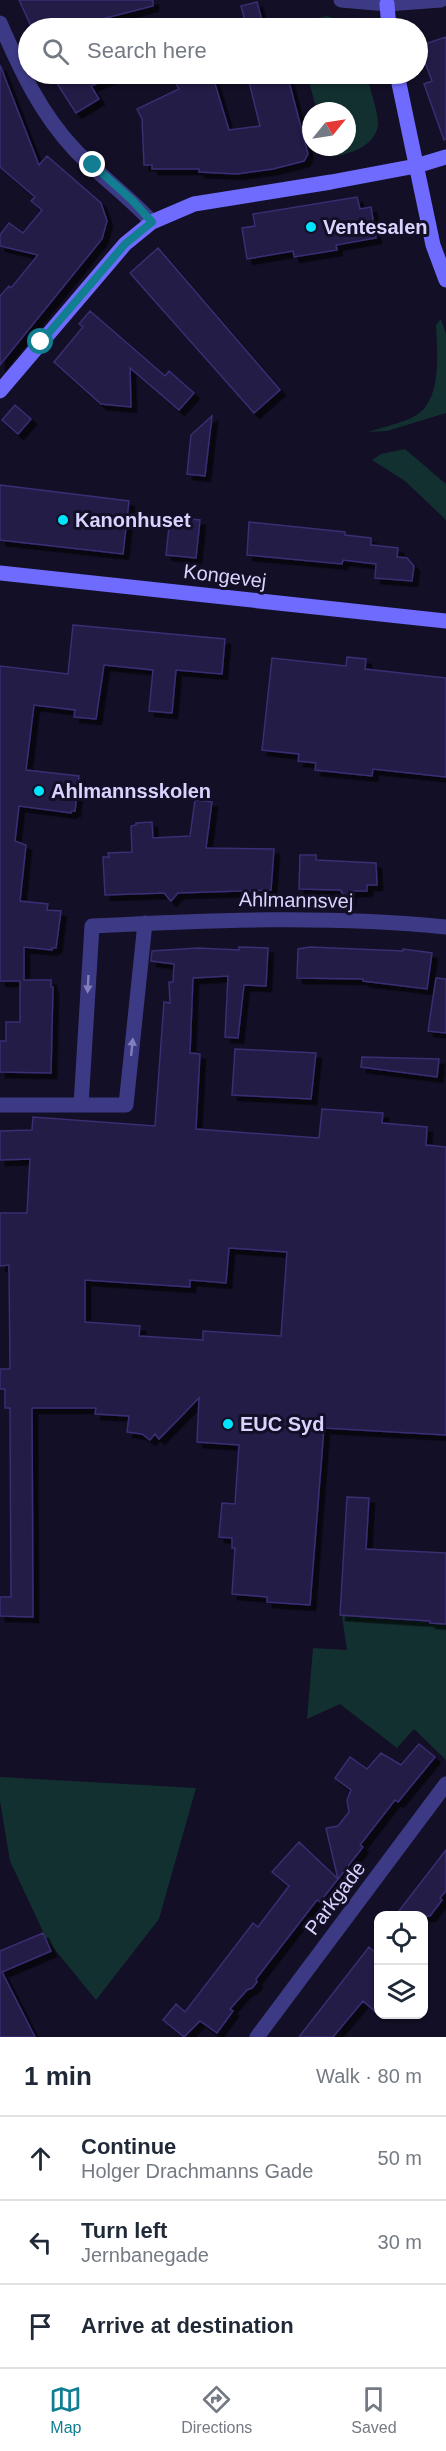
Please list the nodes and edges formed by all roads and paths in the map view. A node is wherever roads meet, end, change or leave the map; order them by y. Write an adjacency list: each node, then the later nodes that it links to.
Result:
1 (341, 0): 3 (street)
2 (441, 0): 3 (street)
3 (387, 4): 4 (street)
4 (388, 18)
5 (0, 23): 6 (street)
6 (18, 64)
7 (28, 84): 11 (street)
8 (399, 84): 10 (street)
9 (446, 157): 10 (street)
10 (416, 165): 11 (street); 12 (street)
11 (152, 222): 13 (street)
12 (446, 280)
13 (0, 391)
14 (0, 573): 15 (street, Kongevej)
15 (446, 621)
16 (145, 923): 17 (street, Ahlmannsvej); 19 (street, one-way to 16); 19 (street, Ahlmannsvej, one-way to 19)
17 (446, 927)
18 (0, 1105): 19 (street)
19 (81, 1105)
20 (446, 1784): 21 (street, Parkgade)
21 (257, 2037)

